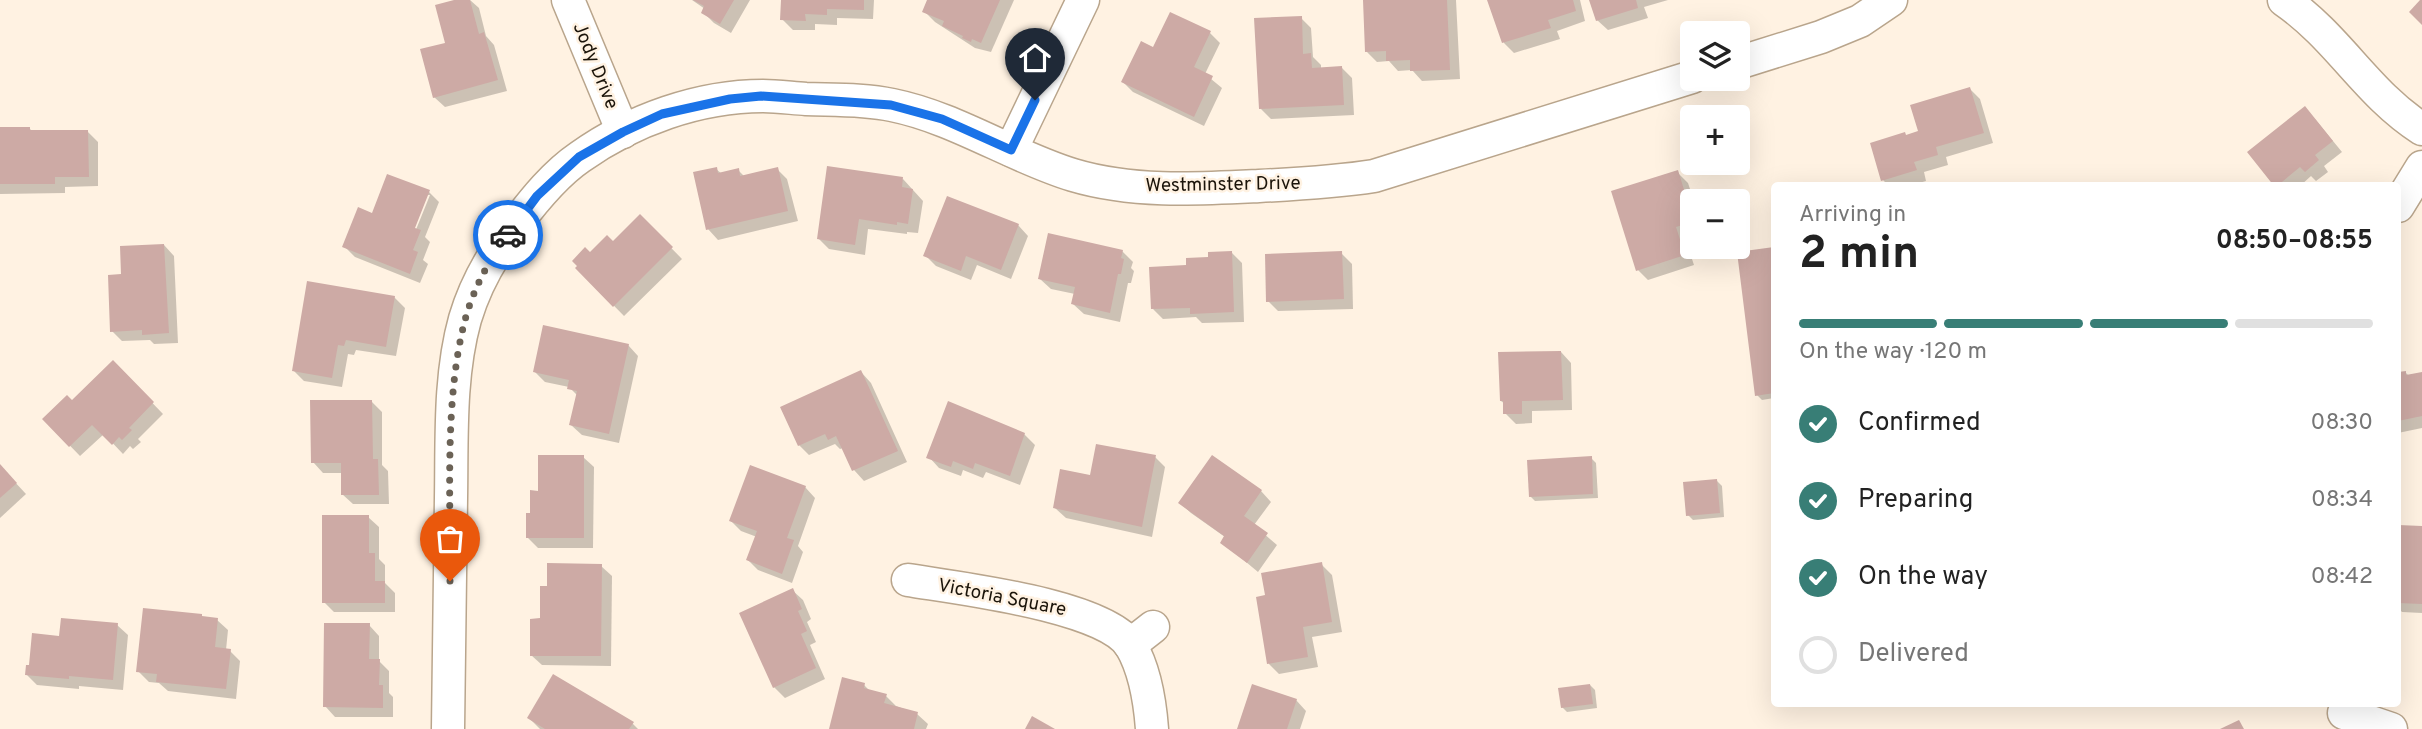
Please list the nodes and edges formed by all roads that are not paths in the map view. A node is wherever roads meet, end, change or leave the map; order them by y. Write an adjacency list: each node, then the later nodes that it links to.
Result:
1 (568, 0): 8 (street, Jody Drive)
2 (1083, 0): 9 (street)
3 (1891, 0): 5 (street)
4 (2284, 0): 7 (street)
5 (1750, 59)
6 (1680, 80): 9 (street, Westminster Drive)
7 (2422, 129)
8 (623, 132): 9 (street, Westminster Drive); 14 (street, Westminster Drive)
9 (1011, 150)
10 (2422, 167): 11 (street)
11 (2401, 201)
12 (908, 580): 15 (street, Victoria Square)
13 (2344, 713): 16 (street)
14 (448, 729)
15 (1152, 729)
16 (2392, 729)

